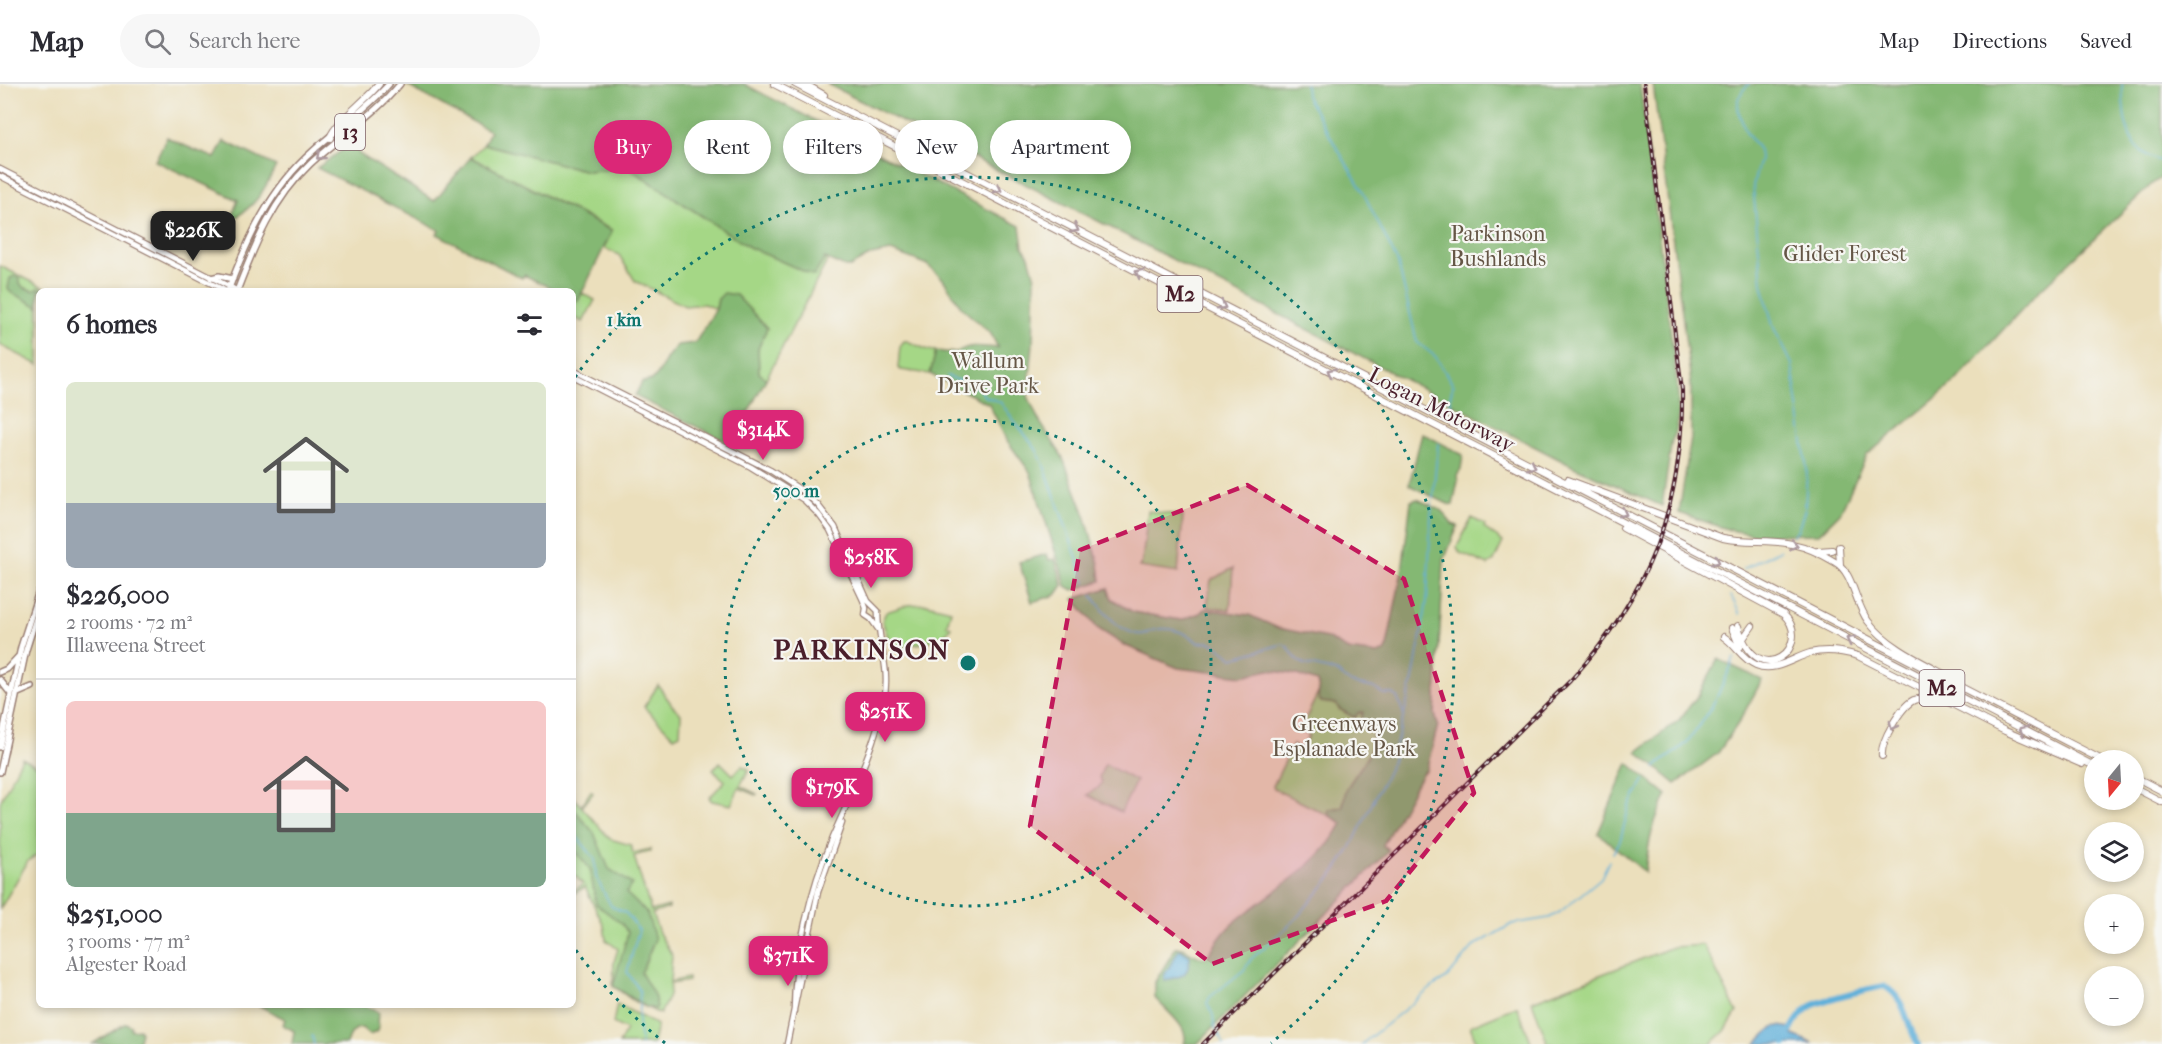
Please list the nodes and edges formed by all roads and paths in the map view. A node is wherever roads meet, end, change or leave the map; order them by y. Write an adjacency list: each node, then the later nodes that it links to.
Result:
1 (379, 84): 8 (highway)
2 (389, 84): 8 (highway, 13)
3 (400, 84): 17 (highway, 13, one-way to 17)
4 (774, 84): 21 (highway, Logan Motorway / M2, one-way to 4)
5 (795, 84): 7 (highway, Logan Motorway / M2)
6 (805, 84): 7 (highway)
7 (846, 111): 20 (highway, Logan Motorway / M2, one-way to 20)
8 (330, 138): 13 (highway, 13)
9 (0, 170): 11 (main road)
10 (0, 176): 11 (main road)
11 (134, 241): 12 (main road); 14 (main road)
12 (212, 278): 13 (highway); 15 (main road)
13 (233, 279): 16 (highway, 13)
14 (224, 288)
15 (225, 288)
16 (229, 288)
17 (238, 288)
18 (576, 372): 25 (main road)
19 (576, 378): 25 (main road)
20 (1552, 476): 22 (highway, one-way to 22); 38 (highway, Logan Motorway / M2, one-way to 38)
21 (1558, 489): 30 (highway); 42 (highway, Logan Motorway / M2, one-way to 21)
22 (1814, 551): 23 (highway); 23 (highway)
23 (1840, 565): 38 (highway)
24 (36, 599): 32 (highway)
25 (869, 607): 27 (main road); 27 (main road)
26 (36, 618): 36 (highway)
27 (874, 618): 49 (main road)
28 (1752, 626): 30 (highway)
29 (1724, 637): 31 (highway)
30 (1742, 640): 31 (highway)
31 (1739, 650): 37 (highway)
32 (19, 656): 33 (highway); 36 (highway)
33 (0, 672)
34 (0, 680): 36 (highway)
35 (32, 687): 36 (highway)
36 (14, 694): 39 (highway); 44 (highway)
37 (1944, 701): 41 (highway, one-way to 41); 43 (highway)
38 (2002, 709): 40 (highway, Logan Motorway / M2)
39 (0, 747)
40 (2084, 751)
41 (1882, 756)
42 (2084, 762)
43 (2084, 763)
44 (0, 772)
45 (2144, 782): 46 (highway)
46 (2162, 791)
47 (2144, 793): 48 (highway)
48 (2162, 802)
49 (788, 1044)

